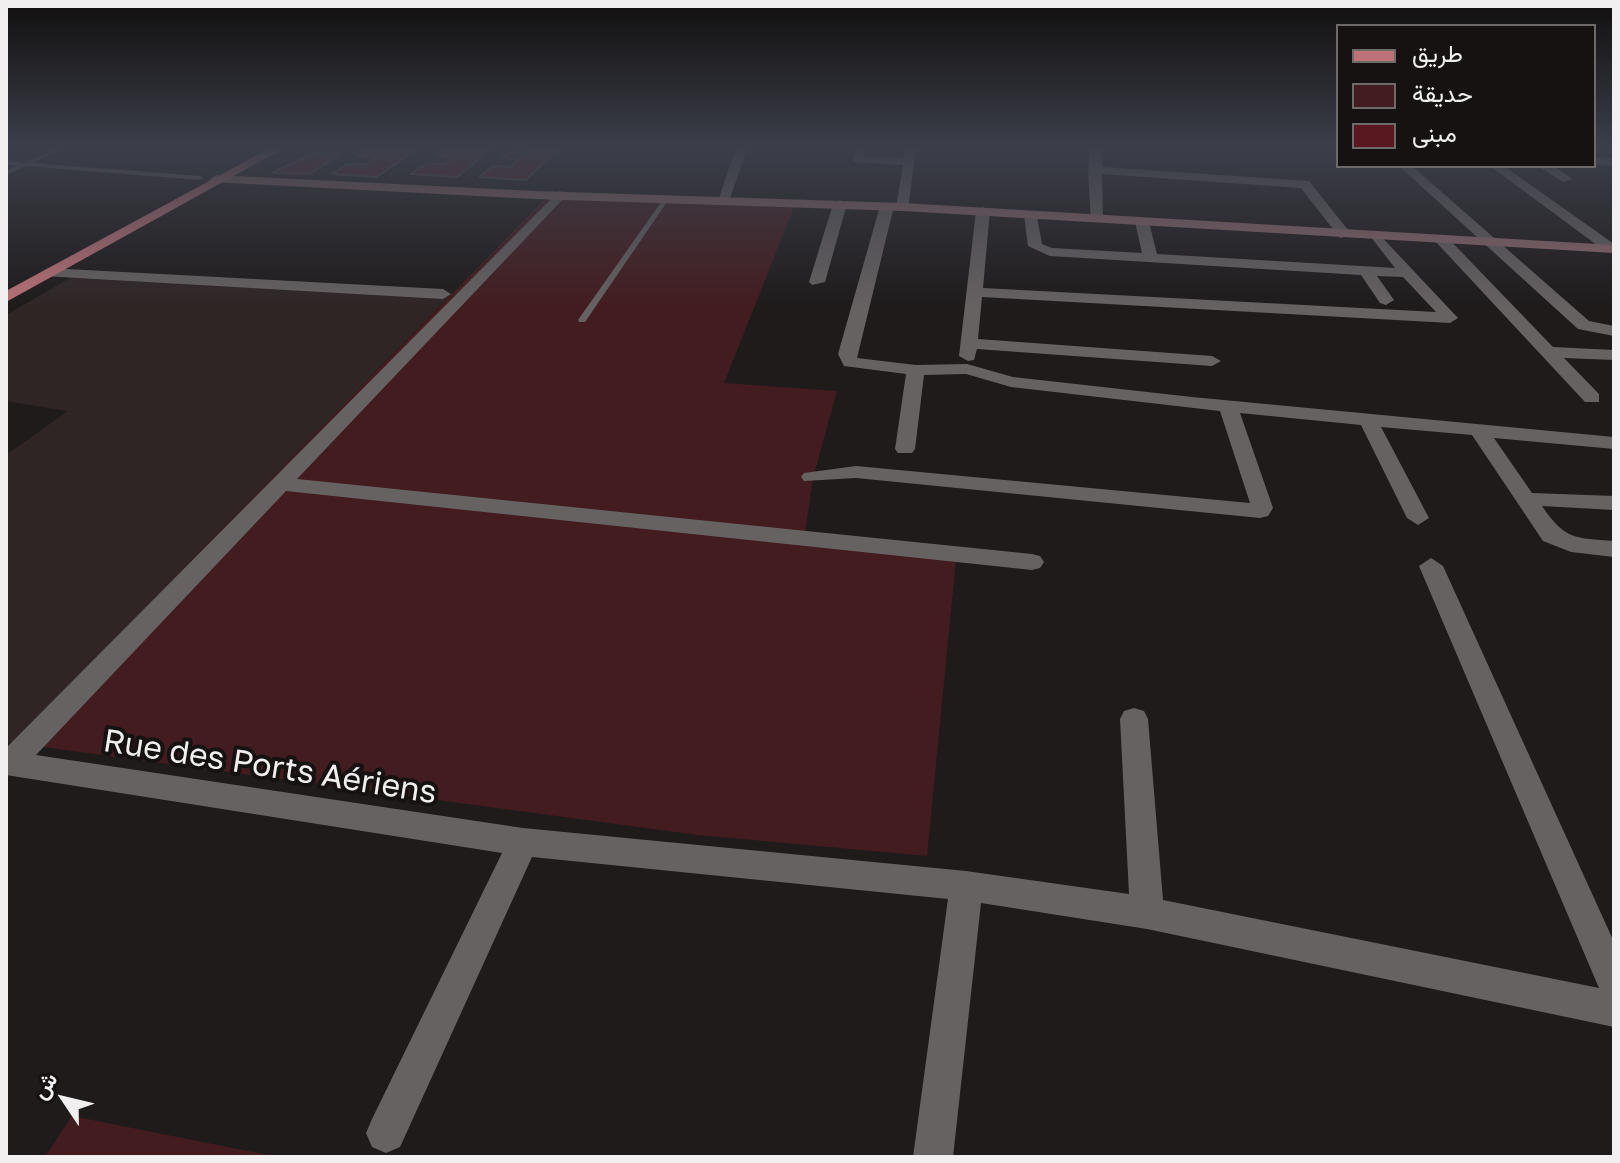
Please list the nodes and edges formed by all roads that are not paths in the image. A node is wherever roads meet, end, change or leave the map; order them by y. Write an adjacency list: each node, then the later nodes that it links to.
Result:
1 (158, 201): 27 (main road)
2 (176, 201): 24 (main road)
3 (553, 201): 47 (street)
4 (664, 201): 32 (lane)
5 (733, 201): 11 (street)
6 (897, 201): 12 (street)
7 (1095, 201): 15 (street)
8 (1319, 201): 17 (street)
9 (1446, 201): 20 (street)
10 (1546, 201): 21 (street)
11 (840, 204): 12 (street); 26 (street)
12 (895, 207): 13 (street); 39 (street)
13 (983, 211): 14 (street); 28 (street)
14 (1031, 215): 15 (street); 22 (street)
15 (1096, 219): 16 (street)
16 (1142, 222): 17 (street); 22 (street)
17 (1345, 235): 18 (street)
18 (1377, 236): 19 (street); 25 (street)
19 (1441, 239): 20 (street); 35 (street)
20 (1493, 242): 21 (street); 33 (street)
21 (1612, 248)
22 (1150, 257): 23 (street)
23 (1366, 271): 25 (street); 31 (street)
24 (48, 273): 29 (street); 30 (main road)
25 (1407, 273): 28 (street)
26 (817, 282)
27 (6, 285)
28 (972, 292): 34 (street)
29 (443, 294)
30 (6, 297)
31 (1386, 300)
32 (582, 320)
33 (1614, 331)
34 (969, 343): 37 (street); 38 (street)
35 (1548, 352): 36 (street); 40 (street)
36 (1614, 355)
37 (1212, 361)
38 (967, 369): 39 (street); 41 (street)
39 (916, 370): 45 (street)
40 (1592, 398)
41 (1228, 406): 42 (street); 46 (street)
42 (1368, 420): 43 (street); 50 (street)
43 (1480, 432): 44 (street); 48 (street)
44 (1614, 443)
45 (905, 449)
46 (811, 477)
47 (283, 484): 52 (street); 55 (street)
48 (1523, 499): 49 (street); 51 (street)
49 (1614, 503)
50 (1418, 518)
51 (1614, 549)
52 (1032, 562)
53 (1431, 566): 59 (street)
54 (1134, 719): 58 (street)
55 (8, 763): 56 (street, Rue des Ports Aériens)
56 (523, 842): 57 (street, Rue des Ports Aériens); 61 (street)
57 (966, 886): 58 (street, Rue des Ports Aériens); 62 (street)
58 (1147, 913): 60 (street, Rue des Ports Aériens)
59 (1614, 982)
60 (1614, 1009)
61 (386, 1133)
62 (933, 1157)

